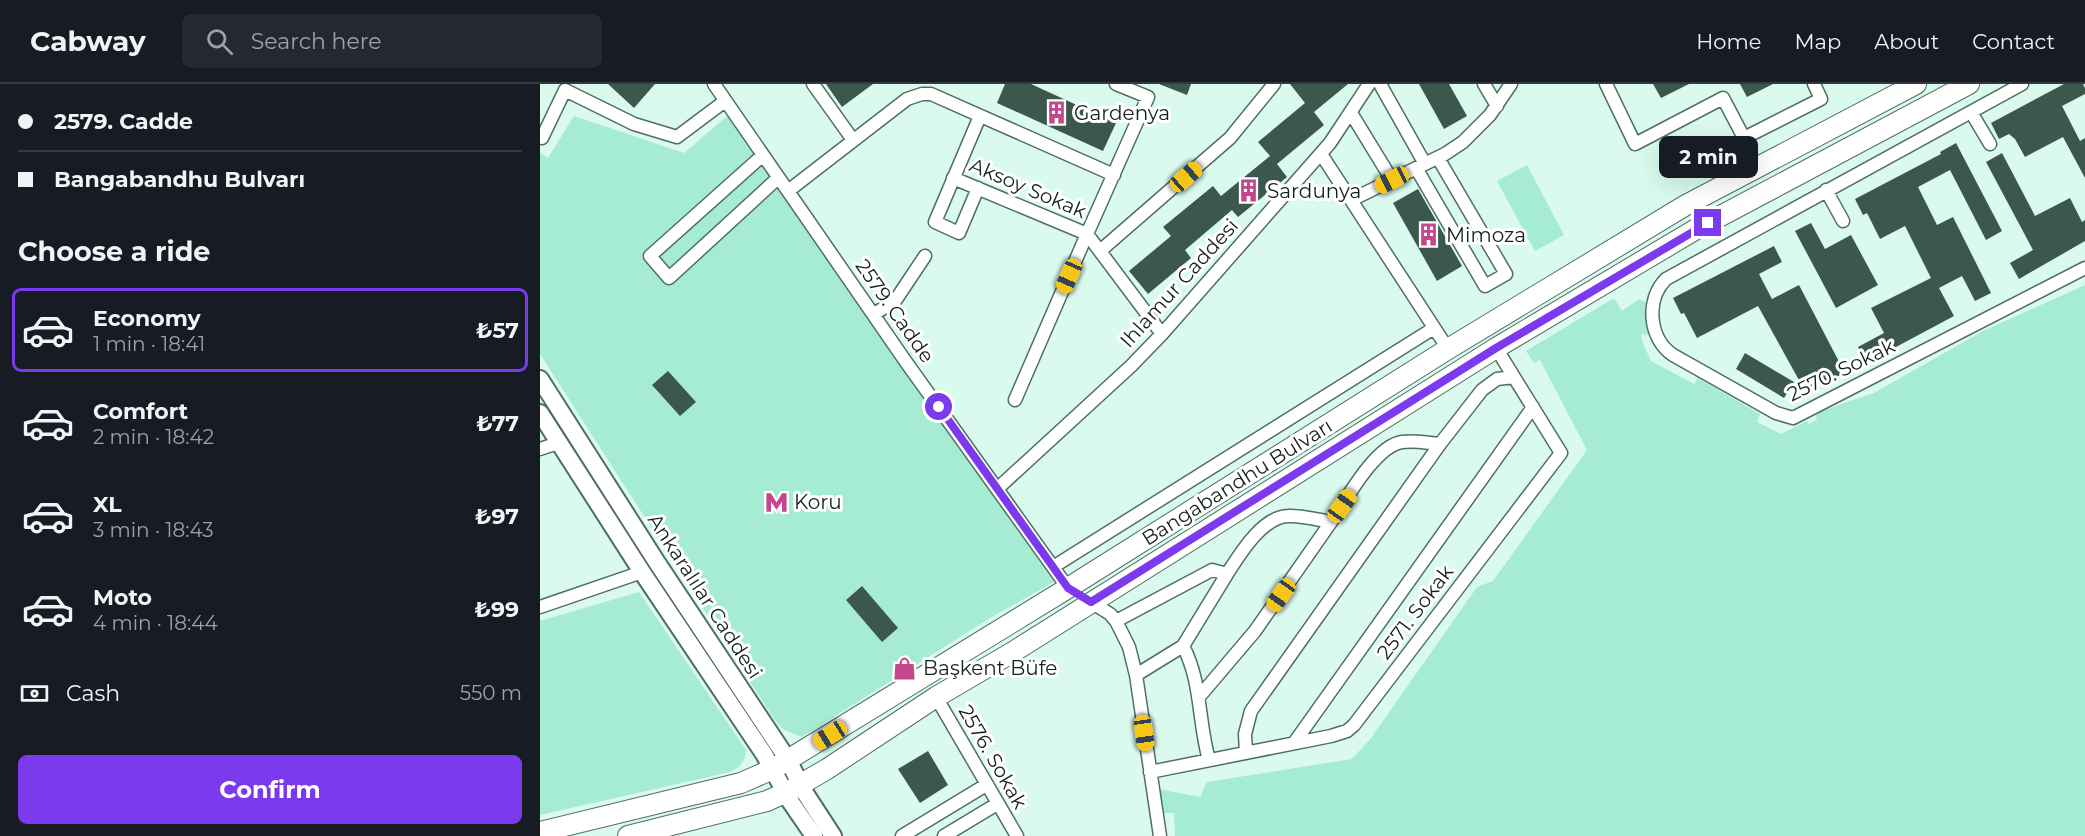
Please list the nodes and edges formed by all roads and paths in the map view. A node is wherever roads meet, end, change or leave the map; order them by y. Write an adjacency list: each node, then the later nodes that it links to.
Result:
1 (714, 84): 14 (street, 2579. Cadde)
2 (813, 84): 20 (street)
3 (1116, 84): 26 (street)
4 (1274, 84): 36 (street)
5 (1369, 84): 17 (street, Ihlamur Caddesi)
6 (1380, 84): 25 (street)
7 (1484, 84): 15 (street)
8 (1511, 84): 15 (street)
9 (1606, 84): 10 (street)
10 (1814, 84)
11 (1916, 84): 43 (main road, Bangabandhu Bulvarı)
12 (1969, 84): 42 (main road, Bangabandhu Bulvarı)
13 (2022, 84): 16 (street)
14 (726, 100): 19 (street); 23 (street, 2579. Cadde)
15 (1497, 106): 24 (street)
16 (1971, 112): 21 (street); 31 (street)
17 (1351, 113): 22 (street, Ihlamur Caddesi); 29 (street)
18 (980, 116): 20 (street); 26 (street); 28 (street)
19 (540, 136)
20 (853, 140): 32 (street)
21 (1990, 144)
22 (1321, 154): 33 (street); 41 (street, Ihlamur Caddesi)
23 (763, 155): 27 (street, 2579. Cadde); 27 (street)
24 (1438, 158): 25 (street); 25 (street)
25 (1420, 166): 29 (street)
26 (1114, 175): 35 (street)
27 (778, 178): 32 (street, 2579. Cadde)
28 (953, 178): 30 (street, Aksoy Sokak); 30 (street)
29 (1392, 180): 33 (street)
30 (978, 188): 35 (street, Aksoy Sokak)
31 (1826, 190): 34 (street); 38 (street, 2570. Sokak)
32 (788, 191): 39 (street, 2579. Cadde)
33 (1351, 200): 40 (street)
34 (1843, 220)
35 (1088, 234): 36 (street); 46 (street)
36 (1100, 251): 41 (street)
37 (925, 256): 39 (street)
38 (2085, 268)
39 (874, 314): 53 (street, 2579. Cadde)
40 (1434, 328): 43 (street); 56 (street)
41 (1162, 334): 53 (street, Ihlamur Caddesi)
42 (1496, 348): 44 (street, 2571. Sokak); 60 (main road, Bangabandhu Bulvarı)
43 (1449, 349): 59 (main road, Bangabandhu Bulvarı)
44 (1514, 377): 47 (street, 2571. Sokak); 51 (street)
45 (540, 379): 49 (main road, Ankaralılar Caddesi)
46 (1015, 400)
47 (1533, 407): 67 (street); 67 (street, 2571. Sokak)
48 (540, 414): 50 (main road, Ankaralılar Caddesi)
49 (573, 431): 50 (main road); 55 (main road, Ankaralılar Caddesi)
50 (558, 443): 52 (street); 57 (main road, Ankaralılar Caddesi)
51 (1440, 444): 54 (street); 68 (street)
52 (540, 449)
53 (997, 489): 56 (street, 2579. Cadde)
54 (1331, 522): 58 (street); 66 (street)
55 (656, 561): 57 (main road); 70 (main road, Ankaralılar Caddesi)
56 (1053, 567): 59 (street, 2579. Cadde)
57 (642, 572): 61 (street); 70 (main road, Ankaralılar Caddesi)
58 (1227, 573): 62 (street); 63 (street)
59 (1068, 588): 60 (main road); 70 (main road, Bangabandhu Bulvarı)
60 (1091, 602): 62 (street); 65 (main road, Bangabandhu Bulvarı)
61 (540, 607)
62 (1116, 621): 64 (street)
63 (1184, 646): 64 (street); 66 (street)
64 (1136, 675): 71 (street)
65 (936, 697): 72 (street, 2576. Sokak); 73 (main road, Bangabandhu Bulvarı)
66 (1199, 697): 69 (street)
67 (1294, 743): 68 (street, 2571. Sokak)
68 (1246, 753): 69 (street, 2571. Sokak)
69 (1209, 760): 71 (street, 2571. Sokak)
70 (781, 764): 73 (main road, Ankaralılar Caddesi); 75 (main road, Bangabandhu Bulvarı)
71 (1150, 772): 82 (street)
72 (986, 785): 74 (street, 2576. Sokak); 79 (street)
73 (793, 789): 76 (main road, Bangabandhu Bulvarı); 77 (main road, Ankaralılar Caddesi); 78 (main road, Ankaralılar Caddesi)
74 (997, 804): 80 (street); 81 (street, 2576. Sokak)
75 (540, 832)
76 (630, 836)
77 (814, 836)
78 (833, 836)
79 (902, 836)
80 (944, 836)
81 (1017, 836)
82 (1160, 836)

